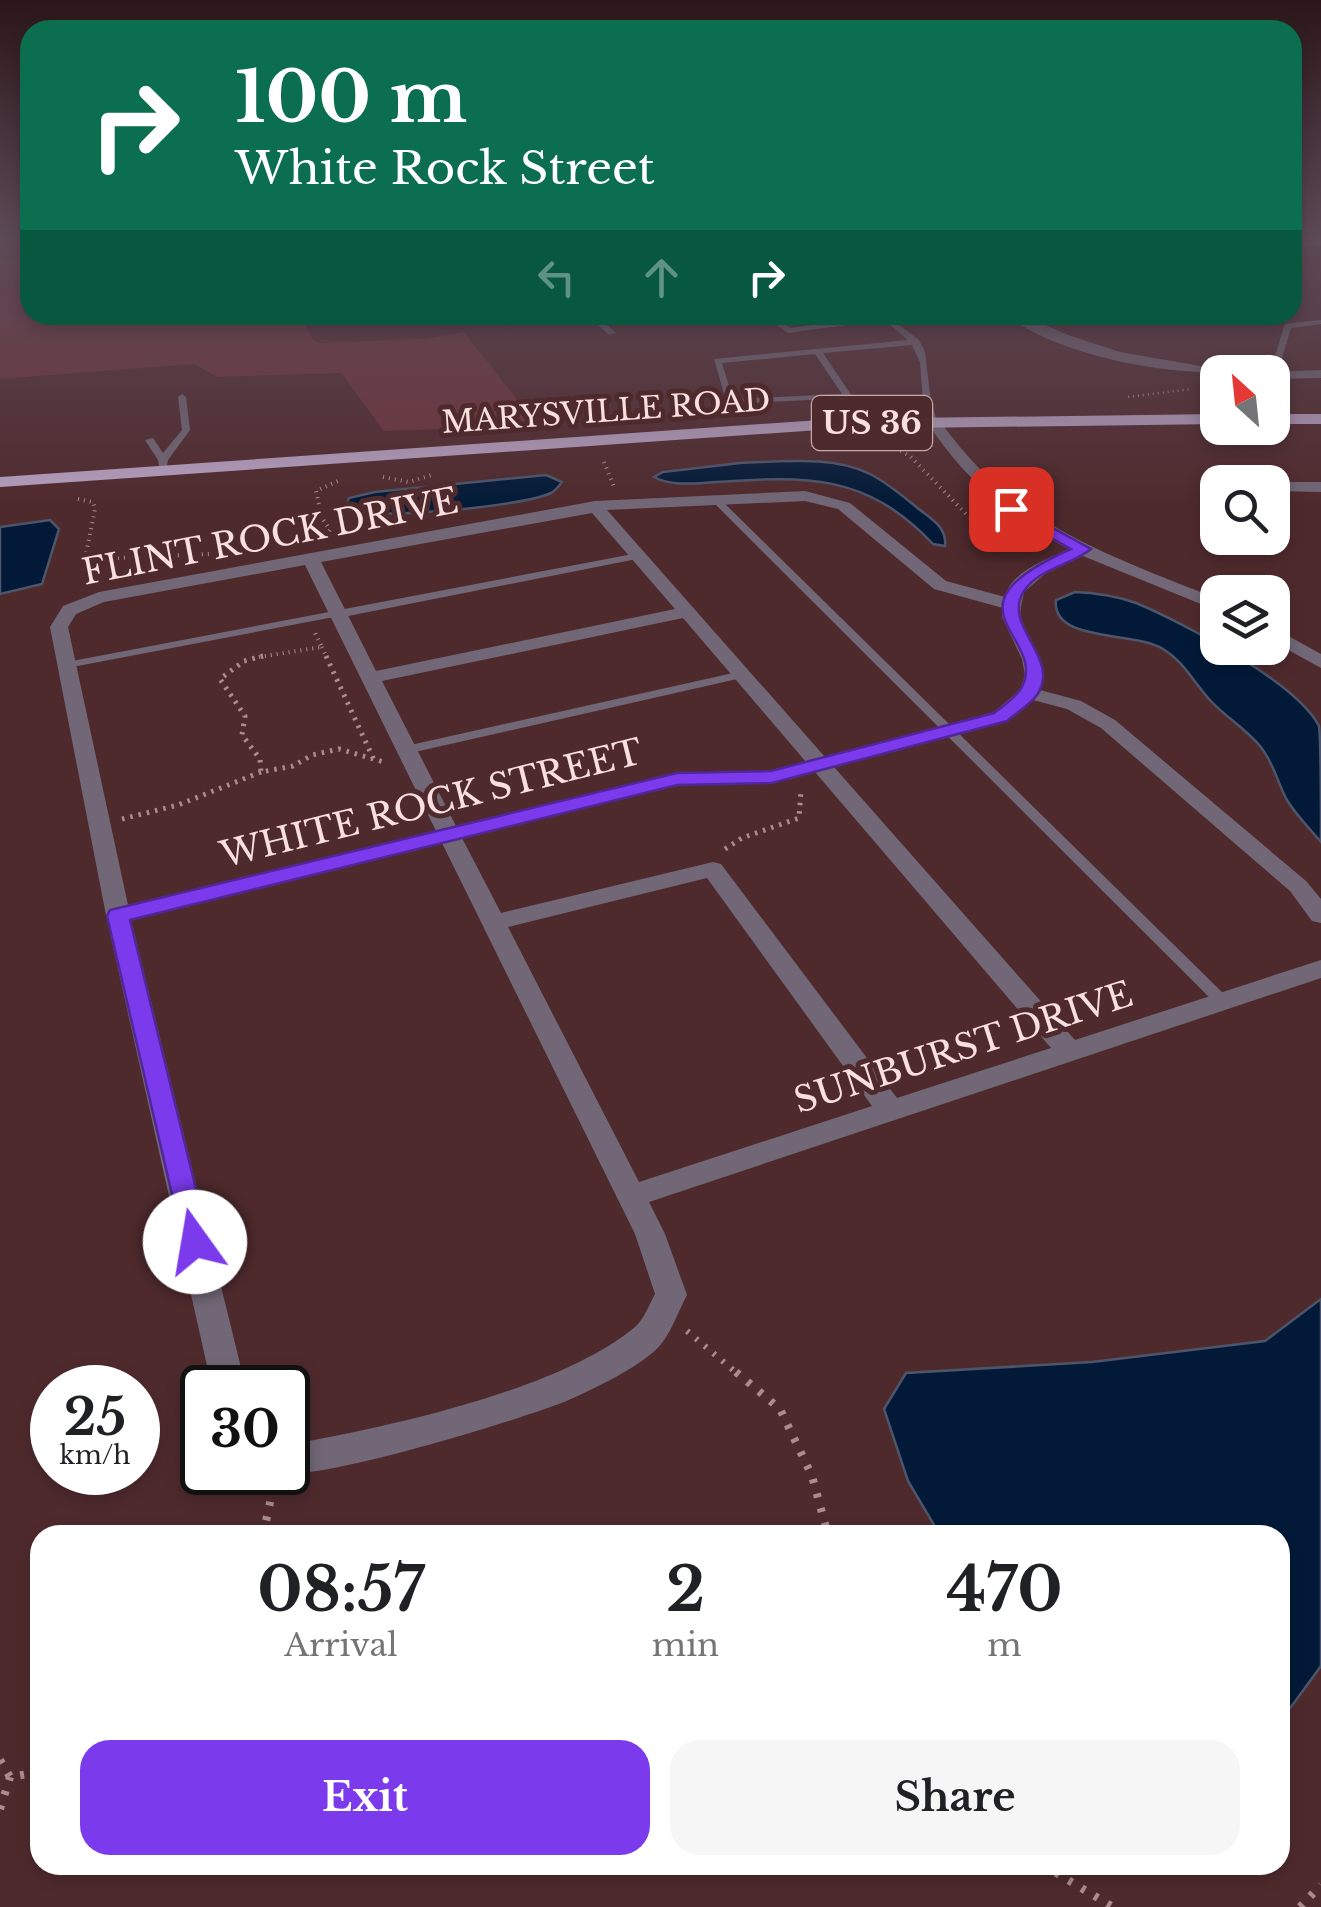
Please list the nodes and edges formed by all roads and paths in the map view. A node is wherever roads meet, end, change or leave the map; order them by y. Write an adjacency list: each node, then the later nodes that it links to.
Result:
1 (608, 329): 5 (lane)
2 (899, 329): 6 (lane)
3 (1046, 329): 9 (street)
4 (1287, 329): 8 (lane)
5 (612, 332)
6 (916, 342): 7 (lane); 16 (lane)
7 (819, 354): 7 (lane)
8 (1279, 355)
9 (1200, 368)
10 (1321, 374): 11 (street)
11 (1290, 375)
12 (182, 397): 18 (lane)
13 (1200, 419): 16 (highway, MARYSVILLE ROAD / US 36)
14 (1290, 419): 15 (highway)
15 (1321, 419)
16 (932, 421): 18 (highway, MARYSVILLE ROAD / US 36); 24 (street)
17 (150, 440): 18 (lane)
18 (163, 465): 19 (highway, MARYSVILLE ROAD / US 36)
19 (0, 482)
20 (1290, 486): 21 (street)
21 (1321, 487)
22 (715, 498): 23 (street, FLINT ROCK DRIVE); 28 (street, FLINT ROCK DRIVE); 39 (lane)
23 (595, 506): 25 (street); 26 (street, FLINT ROCK DRIVE)
24 (1083, 549): 27 (street); 28 (street)
25 (638, 556): 29 (street); 30 (lane)
26 (310, 558): 30 (street); 35 (street, FLINT ROCK DRIVE)
27 (1200, 598)
28 (1010, 603): 38 (street)
29 (687, 612): 36 (street); 37 (street)
30 (338, 614): 31 (lane); 37 (street)
31 (306, 619): 33 (path); 35 (lane)
32 (1290, 644): 34 (street)
33 (322, 647): 41 (path); 42 (path)
34 (1321, 662)
35 (67, 665): 44 (street, FLINT ROCK DRIVE)
36 (742, 675): 40 (lane); 43 (street)
37 (370, 678): 40 (street)
38 (1029, 693): 39 (street, WHITE ROCK STREET); 47 (street)
39 (953, 732): 43 (street, WHITE ROCK STREET); 51 (lane)
40 (398, 757): 41 (path); 45 (street)
41 (374, 760): 42 (path)
42 (261, 772): 44 (path)
43 (815, 774): 45 (street, WHITE ROCK STREET); 46 (path); 52 (street)
44 (100, 824): 48 (street, FLINT ROCK DRIVE)
45 (448, 835): 48 (street, WHITE ROCK STREET); 49 (street)
46 (713, 869): 49 (street); 53 (street)
47 (1321, 915)
48 (118, 916): 56 (street, FLINT ROCK DRIVE)
49 (492, 922): 54 (street)
50 (1321, 969): 51 (street, SUNBURST DRIVE)
51 (1222, 1001): 52 (street, SUNBURST DRIVE)
52 (1070, 1051): 53 (street, SUNBURST DRIVE)
53 (890, 1110): 54 (street, SUNBURST DRIVE)
54 (630, 1197): 55 (street)
55 (656, 1323): 57 (street); 60 (path)
56 (224, 1365)
57 (310, 1459)
58 (271, 1495): 59 (path)
59 (264, 1525)
60 (825, 1525)
61 (0, 1760): 63 (path)
62 (30, 1774): 63 (path)
63 (10, 1777): 64 (path)
64 (0, 1809)
65 (1060, 1875): 67 (path)
66 (1321, 1885): 68 (path)
67 (1113, 1907)
68 (1300, 1907)

